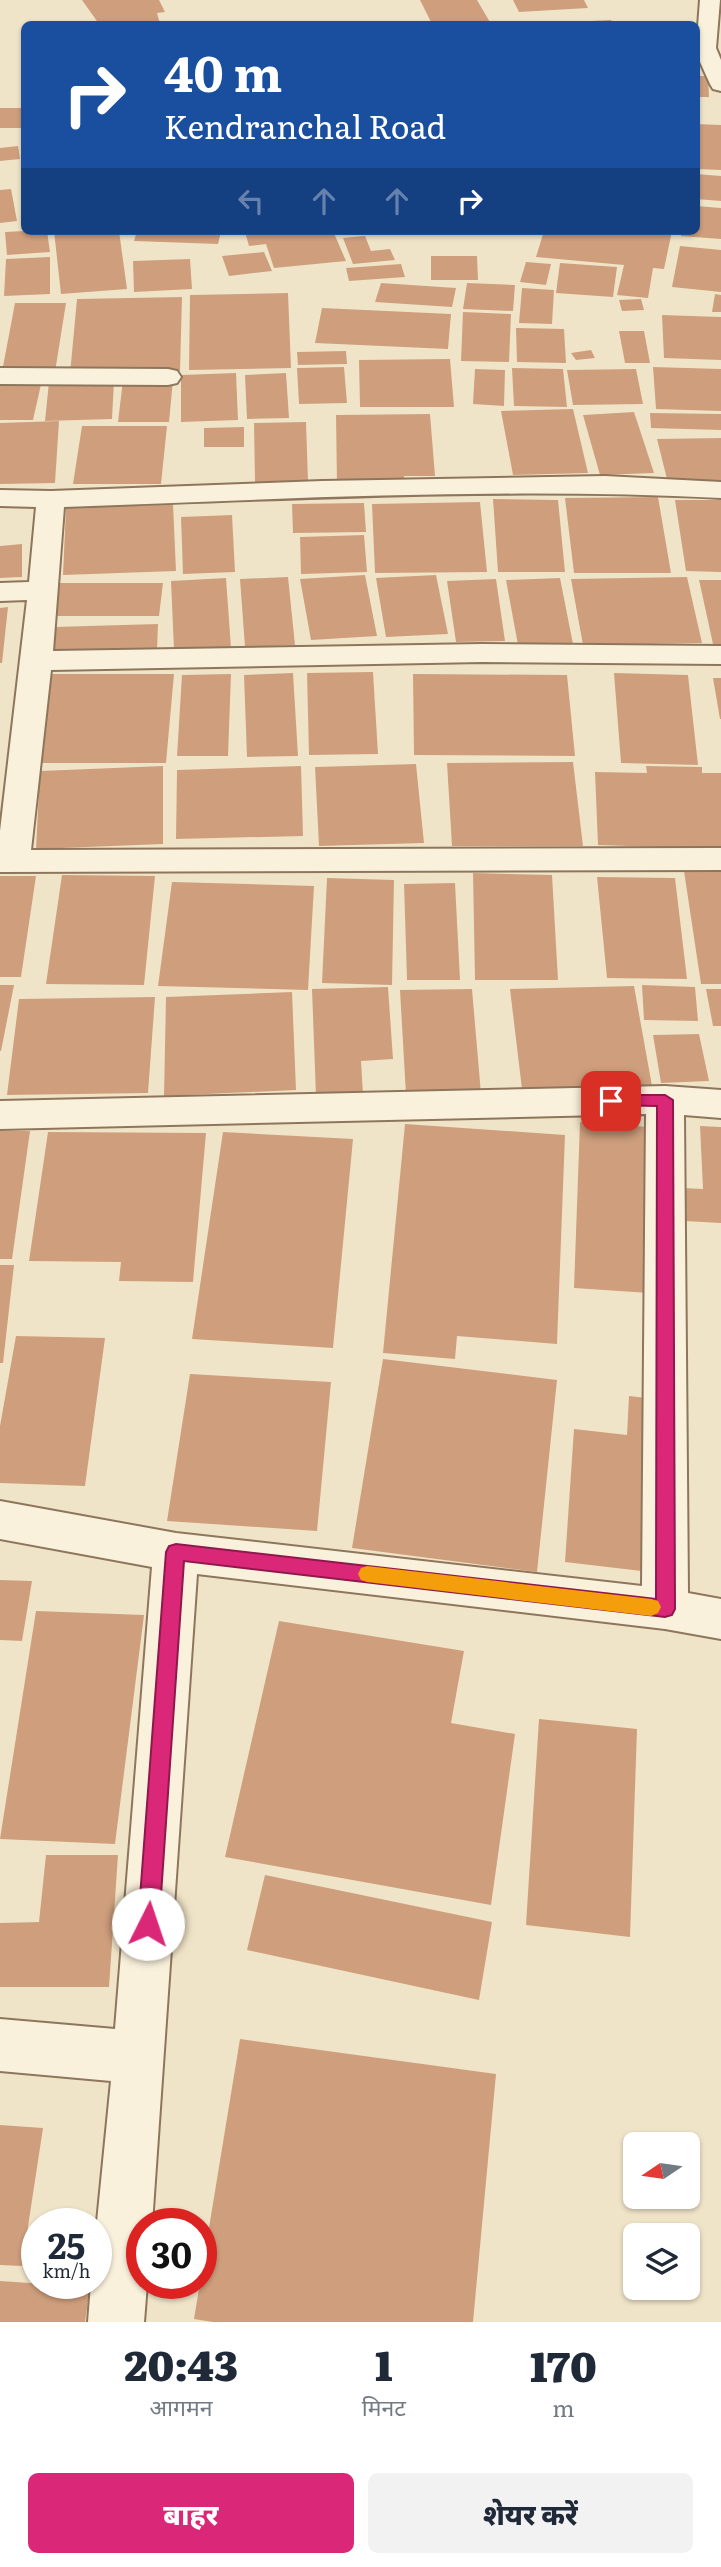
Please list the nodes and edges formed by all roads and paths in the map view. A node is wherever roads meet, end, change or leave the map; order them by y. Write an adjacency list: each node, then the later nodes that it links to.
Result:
1 (710, 0): 2 (street)
2 (707, 48): 3 (street)
3 (721, 84)
4 (0, 376): 5 (street)
5 (168, 377)
6 (721, 490): 8 (street)
7 (0, 498): 8 (street)
8 (51, 499): 9 (street)
9 (41, 591): 10 (street); 12 (street)
10 (0, 592)
11 (721, 654): 12 (street)
12 (37, 661): 14 (street)
13 (721, 859): 14 (street)
14 (7, 862)
15 (665, 1100): 16 (street); 17 (street); 20 (street)
16 (721, 1104)
17 (0, 1115)
18 (0, 1520): 19 (street)
19 (176, 1552): 20 (street); 23 (street)
20 (665, 1609): 21 (street)
21 (721, 1619)
22 (0, 2045): 23 (street)
23 (139, 2057): 24 (street)
24 (116, 2322)

